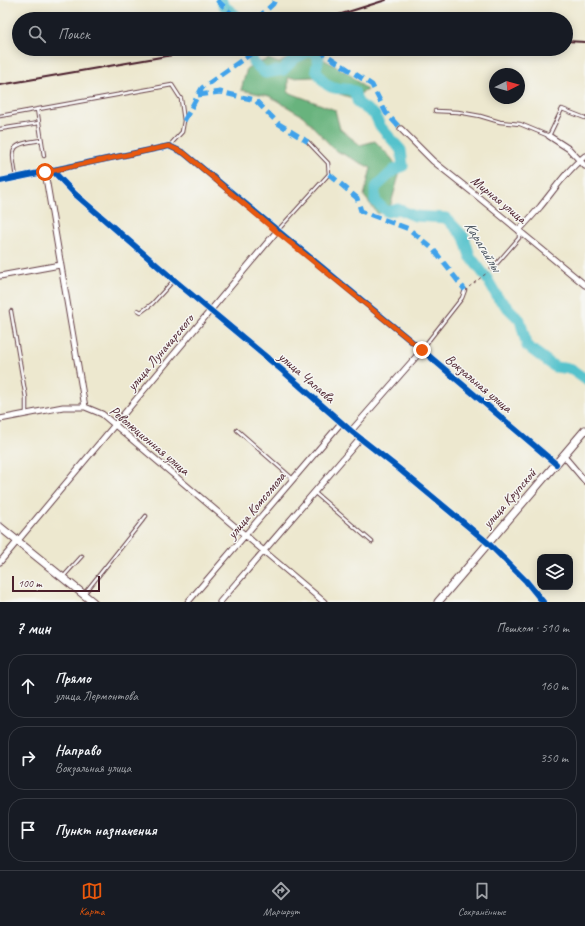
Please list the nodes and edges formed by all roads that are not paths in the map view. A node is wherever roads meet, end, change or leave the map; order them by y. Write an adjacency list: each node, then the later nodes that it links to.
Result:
1 (37, 109): 3 (lane); 5 (lane); 11 (lane)
2 (435, 111): 8 (lane)
3 (0, 116)
4 (585, 118): 8 (lane)
5 (39, 123): 6 (lane); 9 (lane)
6 (0, 129)
7 (401, 129): 20 (street, Мирная улица)
8 (550, 136): 14 (street)
9 (41, 140): 12 (lane); 18 (lane)
10 (308, 142): 21 (lane)
11 (169, 146): 16 (street); 21 (street, Вокзальная улица)
12 (44, 156)
13 (585, 156): 14 (street)
14 (579, 161): 15 (street); 20 (street)
15 (585, 166)
16 (53, 170): 17 (street); 25 (street, улица Чапаева)
17 (45, 172): 18 (street); 22 (street)
18 (16, 178): 19 (street)
19 (0, 181)
20 (519, 230): 23 (lane); 26 (street, Мирная улица)
21 (277, 232): 30 (street, улица Луначарского); 31 (street, Вокзальная улица)
22 (60, 265): 24 (street); 32 (street)
23 (492, 269)
24 (0, 276)
25 (174, 280): 28 (lane); 30 (street, улица Чапаева)
26 (585, 285)
27 (465, 290): 31 (lane)
28 (138, 310)
29 (11, 311): 33 (lane)
30 (211, 311): 35 (street, улица Чапаева); 36 (street, улица Луначарского)
31 (422, 350): 39 (street); 42 (street, Вокзальная улица)
32 (85, 407): 33 (street); 36 (street, Революционная улица)
33 (26, 414): 34 (street)
34 (0, 419)
35 (341, 423): 39 (street, улица Чапаева); 43 (street, улица Комсомола)
36 (115, 425): 48 (street, Революционная улица); 49 (street, улица Луначарского)
37 (237, 430): 43 (lane)
38 (585, 430): 41 (main road, улица Крупской)
39 (351, 431): 40 (street, улица Чапаева)
40 (360, 439): 45 (street); 51 (street, улица Чапаева)
41 (563, 455): 42 (main road, улица Крупской); 44 (street)
42 (556, 464): 51 (main road, улица Крупской)
43 (294, 480): 48 (street, улица Комсомола)
44 (585, 481)
45 (314, 493): 50 (lane); 52 (street)
46 (146, 516): 56 (lane)
47 (0, 527): 49 (main road)
48 (246, 536): 52 (street, Революционная улица); 58 (street, улица Комсомола)
49 (18, 542): 54 (street, улица Луначарского); 55 (main road)
50 (372, 542)
51 (488, 543): 61 (main road, улица Крупской); 62 (street, улица Чапаева)
52 (264, 552): 59 (street); 60 (street, Революционная улица)
53 (82, 556): 55 (lane)
54 (0, 562)
55 (63, 578): 56 (main road)
56 (84, 595): 57 (main road)
57 (93, 602)
58 (188, 602)
59 (220, 602)
60 (324, 602)
61 (438, 602)
62 (543, 602)

